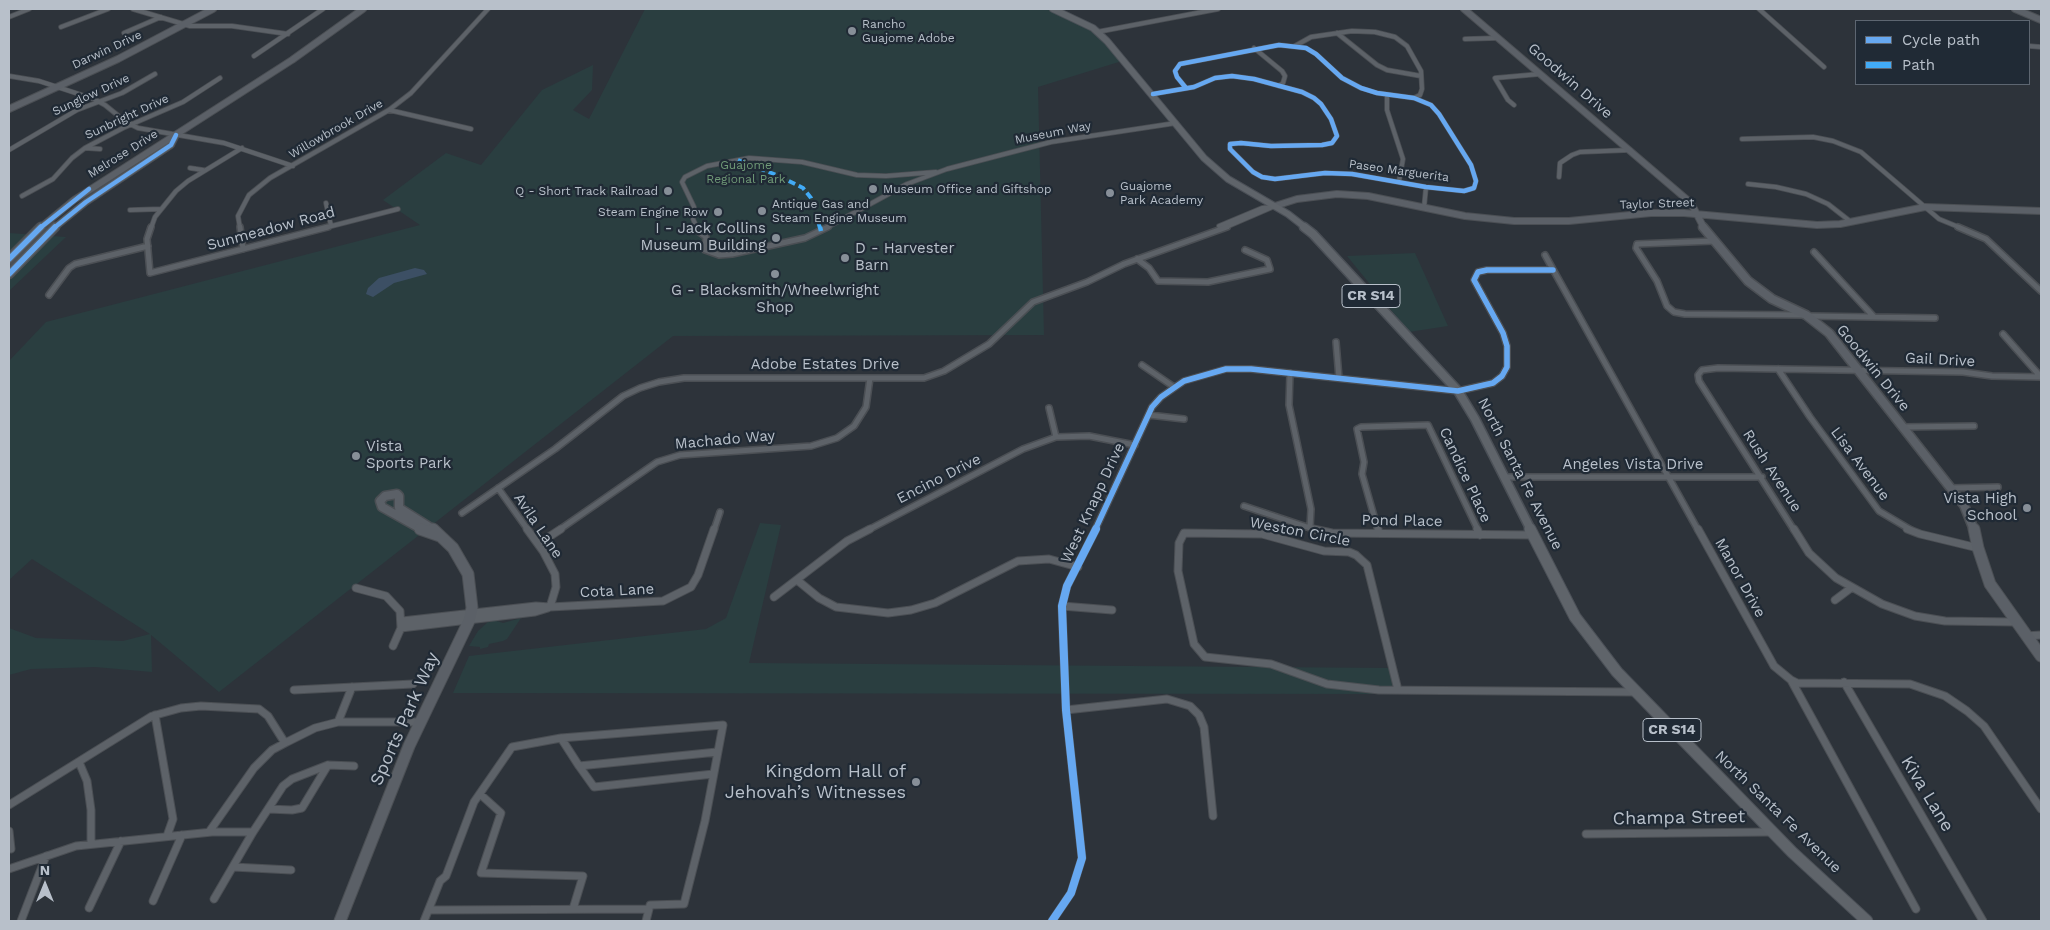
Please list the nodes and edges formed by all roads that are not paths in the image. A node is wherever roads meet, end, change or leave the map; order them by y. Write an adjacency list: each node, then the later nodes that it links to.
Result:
1 (29, 9): 15 (street)
2 (108, 9): 19 (street)
3 (133, 9): 16 (street)
4 (212, 9): 18 (street, Darwin Drive)
5 (323, 9): 23 (street)
6 (363, 9): 48 (street, Melrose Drive)
7 (488, 9): 44 (street, Willowbrook Drive)
8 (1053, 9): 20 (main road, North Santa Fe Avenue / CR S14)
9 (1218, 9): 20 (street)
10 (1464, 9): 24 (street, Goodwin Drive)
11 (1759, 9): 29 (street)
12 (2015, 9): 13 (street)
13 (2030, 15): 14 (street); 17 (street)
14 (2041, 15)
15 (9, 17)
16 (161, 17): 18 (street); 22 (street)
17 (2041, 20)
18 (183, 24): 23 (street); 35 (street, Darwin Drive)
19 (61, 27)
20 (1097, 32): 38 (main road, North Santa Fe Avenue / CR S14)
21 (1337, 32): 26 (street); 33 (street); 33 (street)
22 (124, 33)
23 (288, 34): 28 (street)
24 (1498, 38): 25 (street); 31 (street, Goodwin Drive)
25 (1466, 39)
26 (1295, 46): 27 (street, Paseo Marguerita); 39 (street, Paseo Marguerita)
27 (1254, 48): 36 (street); 37 (street, Paseo Marguerita)
28 (254, 56)
29 (1823, 66)
30 (155, 74): 41 (street, Sunglow Drive)
31 (1540, 74): 42 (street); 54 (street, Goodwin Drive)
32 (9, 76): 35 (street)
33 (1421, 76): 40 (street)
34 (220, 78): 45 (street, Sunbright Drive)
35 (57, 86): 41 (street); 43 (street, Darwin Drive)
36 (1279, 86): 37 (street, Paseo Marguerita); 60 (street, Paseo Marguerita)
37 (1186, 88): 38 (street)
38 (1152, 94): 46 (main road, North Santa Fe Avenue / CR S14)
39 (1387, 95): 40 (street, Paseo Marguerita); 60 (street)
40 (1414, 98): 62 (street, Paseo Marguerita)
41 (99, 102): 45 (street); 52 (street, Sunglow Drive)
42 (1514, 105)
43 (9, 109)
44 (389, 110): 47 (street); 55 (street, Willowbrook Drive)
45 (131, 124): 48 (street); 50 (street, Sunbright Drive)
46 (1176, 124): 58 (street, Museum Way); 65 (main road, North Santa Fe Avenue / CR S14)
47 (471, 129)
48 (176, 135): 51 (street); 81 (street, Melrose Drive); 84 (street, Melrose Drive)
49 (1742, 140): 66 (street)
50 (85, 148): 53 (street); 63 (street, Sunbright Drive)
51 (242, 148): 55 (street); 57 (street)
52 (9, 150)
53 (100, 150)
54 (1630, 150): 59 (street); 72 (street, Goodwin Drive)
55 (293, 166): 77 (street, Willowbrook Drive)
56 (190, 168): 57 (street)
57 (204, 170): 68 (street)
58 (936, 172): 58 (street, Museum Way)
59 (1559, 177)
60 (1399, 181): 62 (street, Paseo Marguerita)
61 (1748, 184): 73 (street)
62 (1426, 187): 67 (street)
63 (22, 196)
64 (326, 203): 74 (street)
65 (1275, 206): 67 (street, Taylor Street); 82 (street, Adobe Estates Drive); 101 (main road, North Santa Fe Avenue / CR S14)
66 (1925, 207): 71 (street, Taylor Street); 73 (street, Taylor Street); 85 (street)
67 (1424, 208): 72 (street, Taylor Street)
68 (161, 209): 70 (street); 76 (street)
69 (398, 209): 74 (street, Sunmeadow Road)
70 (130, 210)
71 (2041, 211)
72 (1697, 214): 73 (street, Taylor Street); 75 (street, Goodwin Drive)
73 (1850, 222)
74 (331, 226): 77 (street, Sunmeadow Road)
75 (1714, 241): 87 (street, Goodwin Drive); 87 (street)
76 (148, 246): 77 (street, Sunmeadow Road); 86 (street)
77 (243, 249)
78 (1245, 250): 82 (street)
79 (1814, 252): 88 (street)
80 (1546, 255): 83 (street, Manor Drive)
81 (9, 259)
82 (1138, 259): 98 (street, Adobe Estates Drive)
83 (1554, 270): 101 (street, West Knapp Drive); 110 (street, Manor Drive)
84 (9, 274)
85 (2041, 291)
86 (50, 294)
87 (1806, 316): 88 (street); 95 (street, Goodwin Drive)
88 (1874, 317): 89 (street)
89 (1935, 318)
90 (2003, 334): 97 (street)
91 (1336, 342): 99 (street)
92 (1142, 365): 100 (street)
93 (1718, 368): 94 (street, Gail Drive); 111 (street, Rush Avenue)
94 (1778, 369): 95 (street, Gail Drive); 124 (street, Lisa Avenue)
95 (1858, 370): 97 (street, Gail Drive); 106 (street, Goodwin Drive)
96 (1290, 373): 99 (street, West Knapp Drive); 100 (street, West Knapp Drive); 118 (street)
97 (2041, 377)
98 (870, 378): 113 (street, Adobe Estates Drive); 123 (street, Machado Way)
99 (1338, 378): 101 (street, West Knapp Drive)
100 (1174, 387): 103 (street, West Knapp Drive)
101 (1458, 391): 109 (main road, North Santa Fe Avenue / CR S14)
102 (1049, 408): 107 (street)
103 (1149, 415): 104 (street); 108 (street, West Knapp Drive)
104 (1184, 419)
105 (1974, 426): 106 (street)
106 (1903, 427): 114 (street, Goodwin Drive)
107 (1056, 437): 108 (street, Encino Drive); 126 (street, Encino Drive)
108 (1135, 445): 125 (street, West Knapp Drive)
109 (1504, 477): 110 (street, Angeles Vista Drive); 121 (main road, North Santa Fe Avenue / CR S14)
110 (1670, 477): 111 (street, Angeles Vista Drive); 141 (street, Manor Drive)
111 (1762, 477): 128 (street, Rush Avenue)
112 (1998, 487): 114 (street)
113 (498, 488): 117 (street, Adobe Estates Drive); 123 (street, Avila Lane)
114 (1950, 488): 124 (street, Goodwin Drive)
115 (1244, 506): 118 (street, Pond Place)
116 (720, 512): 132 (street, Cota Lane)
117 (462, 513)
118 (1310, 527): 119 (street, Pond Place)
119 (1379, 533): 120 (street, Pond Place); 120 (street, Candice Place)
120 (1480, 535): 121 (street, Pond Place)
121 (1533, 535): 147 (main road, North Santa Fe Avenue / CR S14)
122 (440, 536): 122 (street, Sports Park Way); 134 (street, Sports Park Way)
123 (538, 544): 132 (street, Avila Lane)
124 (1978, 548): 135 (street, Goodwin Drive)
125 (1078, 567): 126 (street); 131 (street, West Knapp Drive)
126 (797, 580): 129 (street, Encino Drive)
127 (356, 588): 136 (street)
128 (1851, 588): 130 (street); 135 (street, Rush Avenue)
129 (774, 597)
130 (1835, 600)
131 (1062, 606): 133 (street); 148 (street, West Knapp Drive)
132 (550, 607): 134 (street, Cota Lane)
133 (1112, 610)
134 (470, 617): 136 (street, Cota Lane); 151 (street, Sports Park Way)
135 (2015, 622): 138 (street, Goodwin Drive)
136 (402, 624): 139 (street)
137 (2041, 635): 138 (street)
138 (2026, 636): 140 (street, Goodwin Drive)
139 (393, 646)
140 (2041, 656)
141 (1791, 680): 142 (street); 184 (street, Manor Drive)
142 (1844, 682): 163 (street); 192 (street, Kiva Lane)
143 (413, 684): 144 (street)
144 (352, 687): 145 (street); 150 (street)
145 (294, 690)
146 (1398, 690): 146 (street, Weston Circle); 147 (street, Weston Circle)
147 (1636, 692): 168 (main road, North Santa Fe Avenue / CR S14)
148 (1066, 710): 164 (street); 190 (street, West Knapp Drive)
149 (155, 715): 153 (street); 155 (street); 171 (street)
150 (338, 722): 151 (street); 153 (street)
151 (419, 722): 187 (street, Sports Park Way)
152 (561, 738): 154 (street); 158 (street); 160 (street)
153 (285, 743): 166 (street)
154 (717, 752): 158 (street); 159 (street)
155 (79, 762): 161 (street); 173 (street)
156 (328, 765): 157 (street); 162 (street); 162 (street)
157 (354, 766)
158 (579, 766): 159 (street)
159 (713, 774): 183 (street)
160 (480, 794): 182 (street); 185 (street)
161 (9, 805)
162 (268, 809): 167 (street)
163 (2041, 809)
164 (1214, 816)
165 (9, 831): 174 (street)
166 (209, 832): 167 (street); 170 (street)
167 (253, 832): 176 (street)
168 (1773, 832): 169 (street, Champa Street); 191 (main road, North Santa Fe Avenue / CR S14)
169 (1586, 834)
170 (182, 835): 171 (street); 180 (street)
171 (167, 836): 172 (street)
172 (121, 840): 173 (street); 181 (street)
173 (90, 844): 175 (street)
174 (11, 849)
175 (46, 856): 177 (street); 186 (street)
176 (233, 866): 178 (street); 179 (street)
177 (9, 869)
178 (291, 870)
179 (214, 899)
180 (153, 901)
181 (88, 908)
182 (573, 909): 183 (street); 185 (street)
183 (649, 909): 189 (street)
184 (1916, 909)
185 (429, 910): 188 (street)
186 (21, 921)
187 (340, 921)
188 (424, 921)
189 (646, 921)
190 (1052, 921)
191 (1867, 921)
192 (1983, 921)

